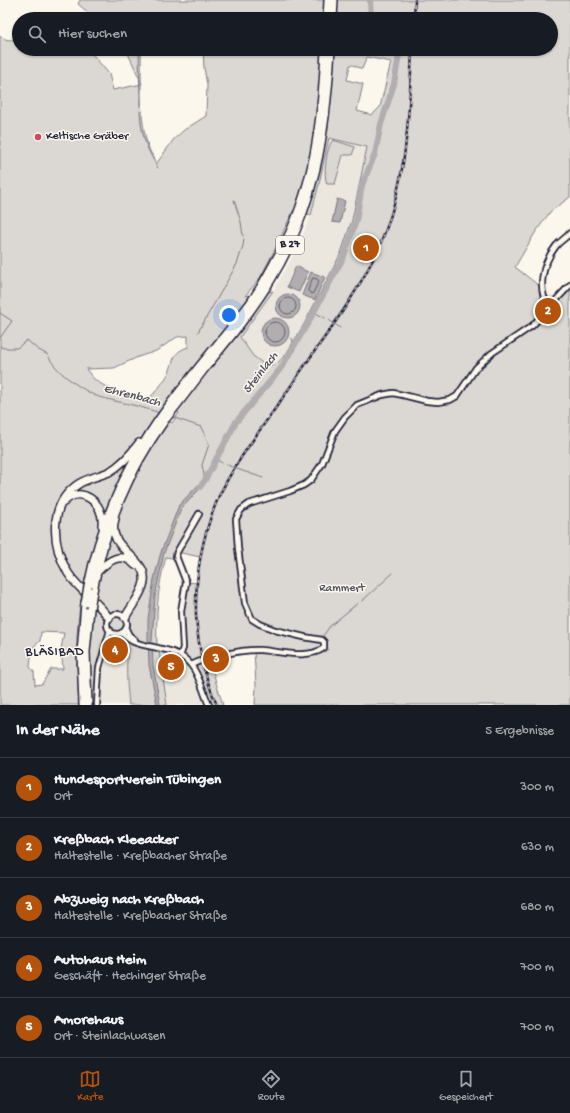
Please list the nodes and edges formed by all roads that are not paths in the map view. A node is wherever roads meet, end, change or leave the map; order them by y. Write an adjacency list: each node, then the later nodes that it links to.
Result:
1 (328, 0): 3 (highway)
2 (334, 0): 4 (highway)
3 (327, 12)
4 (333, 12)
5 (325, 56): 10 (highway, B 27)
6 (330, 56): 10 (highway, B 27)
7 (570, 233): 9 (street)
8 (570, 285): 9 (street)
9 (549, 307): 27 (street)
10 (171, 408): 11 (highway, B 27)
11 (161, 420): 12 (highway, B 27); 14 (highway, B 27); 18 (highway)
12 (125, 491): 15 (highway, B 27); 19 (highway)
13 (200, 514): 26 (street)
14 (94, 558): 16 (highway, B 27); 18 (highway)
15 (96, 572): 16 (highway, B 27); 19 (highway)
16 (90, 588): 17 (highway, B 27, bridge)
17 (87, 606): 28 (highway, B 27); 29 (highway, B 27)
18 (111, 616): 19 (street); 21 (street)
19 (123, 616): 20 (street)
20 (126, 629): 23 (street); 25 (street)
21 (110, 630): 22 (street); 24 (street)
22 (115, 633): 23 (street); 24 (street)
23 (121, 633): 25 (street)
24 (107, 642): 30 (street)
25 (142, 644): 26 (street)
26 (180, 656): 27 (street)
27 (191, 664): 31 (street)
28 (82, 705)
29 (88, 705)
30 (97, 705)
31 (209, 705)

